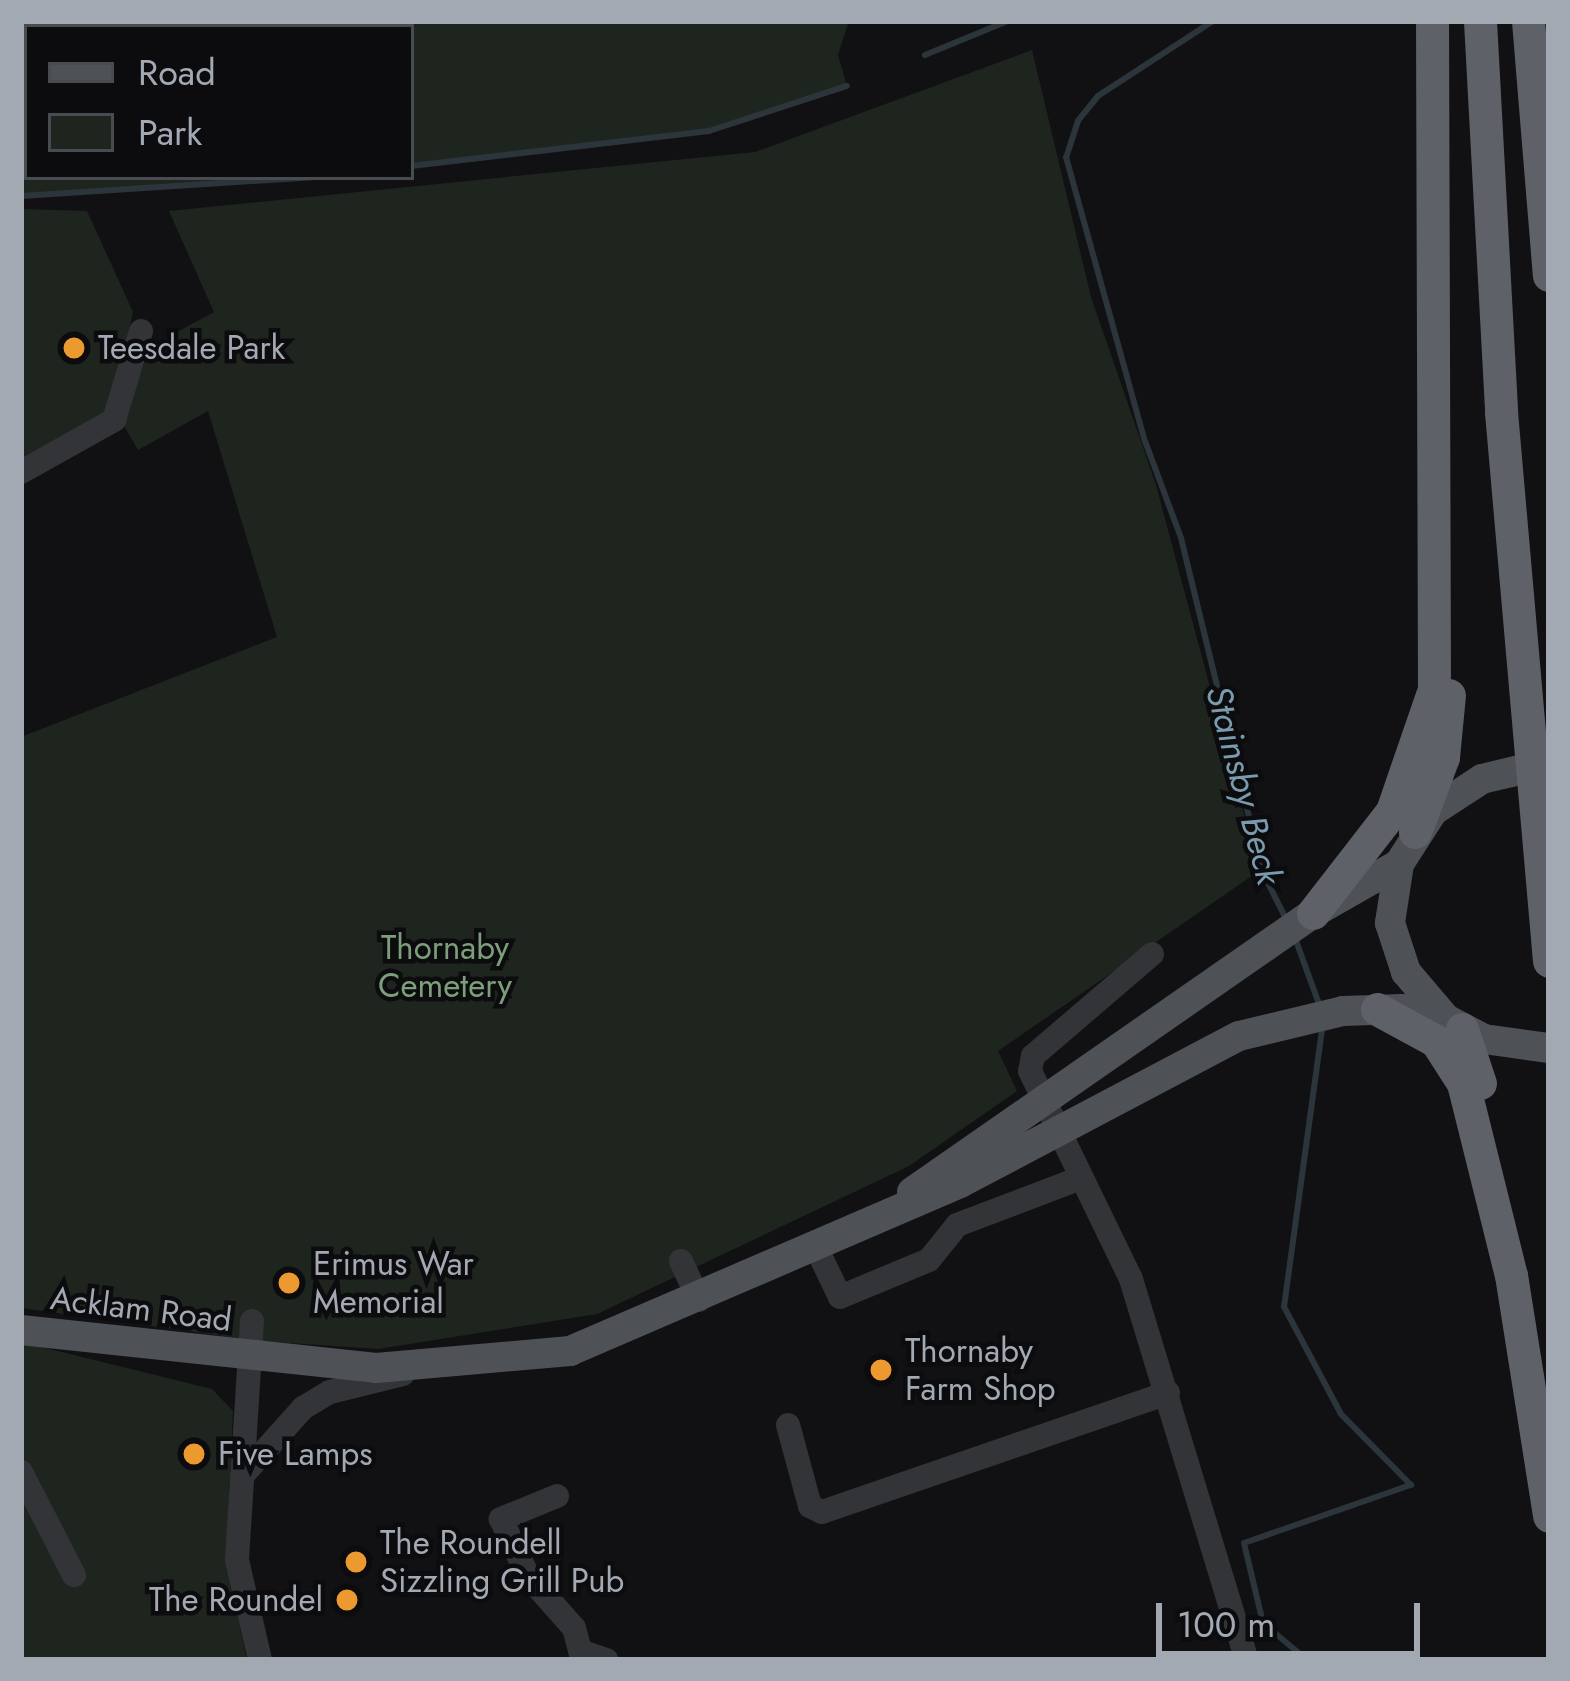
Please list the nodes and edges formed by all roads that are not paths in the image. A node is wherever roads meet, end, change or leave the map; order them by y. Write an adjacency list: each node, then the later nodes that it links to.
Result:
1 (1432, 21): 7 (highway)
2 (1480, 21): 13 (highway)
3 (1528, 21): 4 (highway)
4 (1549, 275)
5 (141, 331): 6 (street)
6 (21, 472)
7 (1438, 608): 9 (highway); 11 (highway)
8 (1549, 763): 9 (main road)
9 (1415, 832): 10 (main road)
10 (1399, 864): 11 (main road); 15 (main road)
11 (1309, 916): 17 (main road)
12 (1152, 954): 17 (street)
13 (1549, 961)
14 (1360, 1010): 15 (main road); 18 (main road); 19 (highway)
15 (1454, 1024): 16 (main road); 19 (highway)
16 (1549, 1048)
17 (1040, 1100): 18 (street); 21 (main road)
18 (1055, 1133): 20 (street); 21 (main road)
19 (1485, 1150): 34 (highway)
20 (1081, 1178): 22 (street); 29 (street)
21 (889, 1210): 22 (main road, Acklam Road)
22 (816, 1246): 24 (main road, Acklam Road)
23 (681, 1261): 24 (street)
24 (699, 1300): 28 (main road, Acklam Road)
25 (252, 1322): 27 (street)
26 (21, 1330): 27 (main road, Acklam Road)
27 (253, 1359): 28 (main road, Acklam Road); 32 (street)
28 (440, 1364): 32 (street)
29 (1168, 1393): 30 (street); 39 (street)
30 (788, 1424)
31 (21, 1472): 35 (street)
32 (242, 1476): 37 (street)
33 (557, 1496): 36 (street)
34 (1549, 1516)
35 (74, 1575)
36 (570, 1656): 38 (street)
37 (260, 1660)
38 (606, 1660)
39 (1247, 1660)

